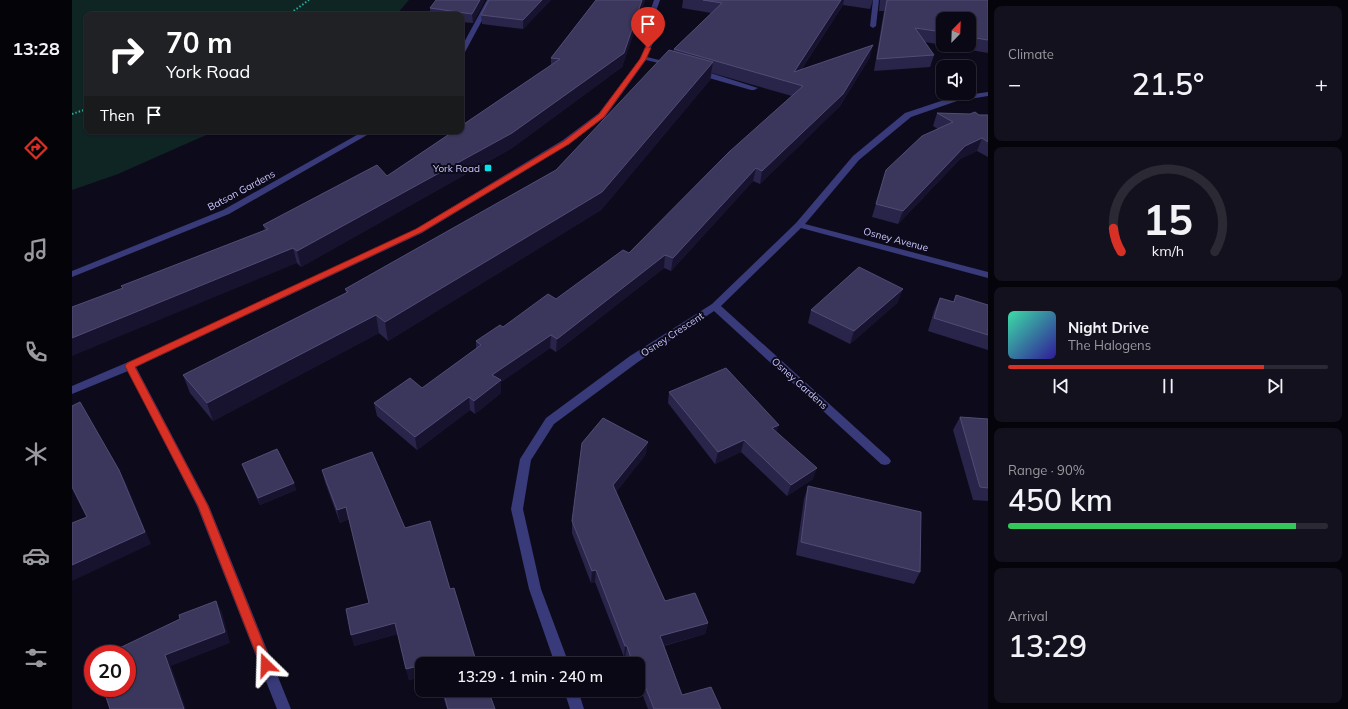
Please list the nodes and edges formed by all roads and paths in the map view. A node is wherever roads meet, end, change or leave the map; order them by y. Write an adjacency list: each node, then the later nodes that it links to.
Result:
1 (309, 0): 5 (path)
2 (490, 0): 7 (street)
3 (657, 0): 8 (street)
4 (876, 0): 6 (street)
5 (292, 12)
6 (873, 26)
7 (464, 48)
8 (644, 58): 9 (street); 20 (street)
9 (679, 66)
10 (694, 70): 11 (street)
11 (754, 88)
12 (988, 94): 16 (street, Osney Crescent)
13 (84, 110): 14 (path)
14 (72, 114)
15 (365, 134): 17 (street, Batson Gardens)
16 (799, 224): 18 (street, Osney Avenue); 19 (street, Osney Crescent)
17 (72, 274)
18 (988, 275)
19 (715, 306): 22 (street, Osney Gardens); 23 (street, Osney Crescent)
20 (130, 366): 21 (street); 25 (street)
21 (72, 390)
22 (885, 460)
23 (559, 657)
24 (574, 697): 26 (street)
25 (284, 709)
26 (578, 709)

